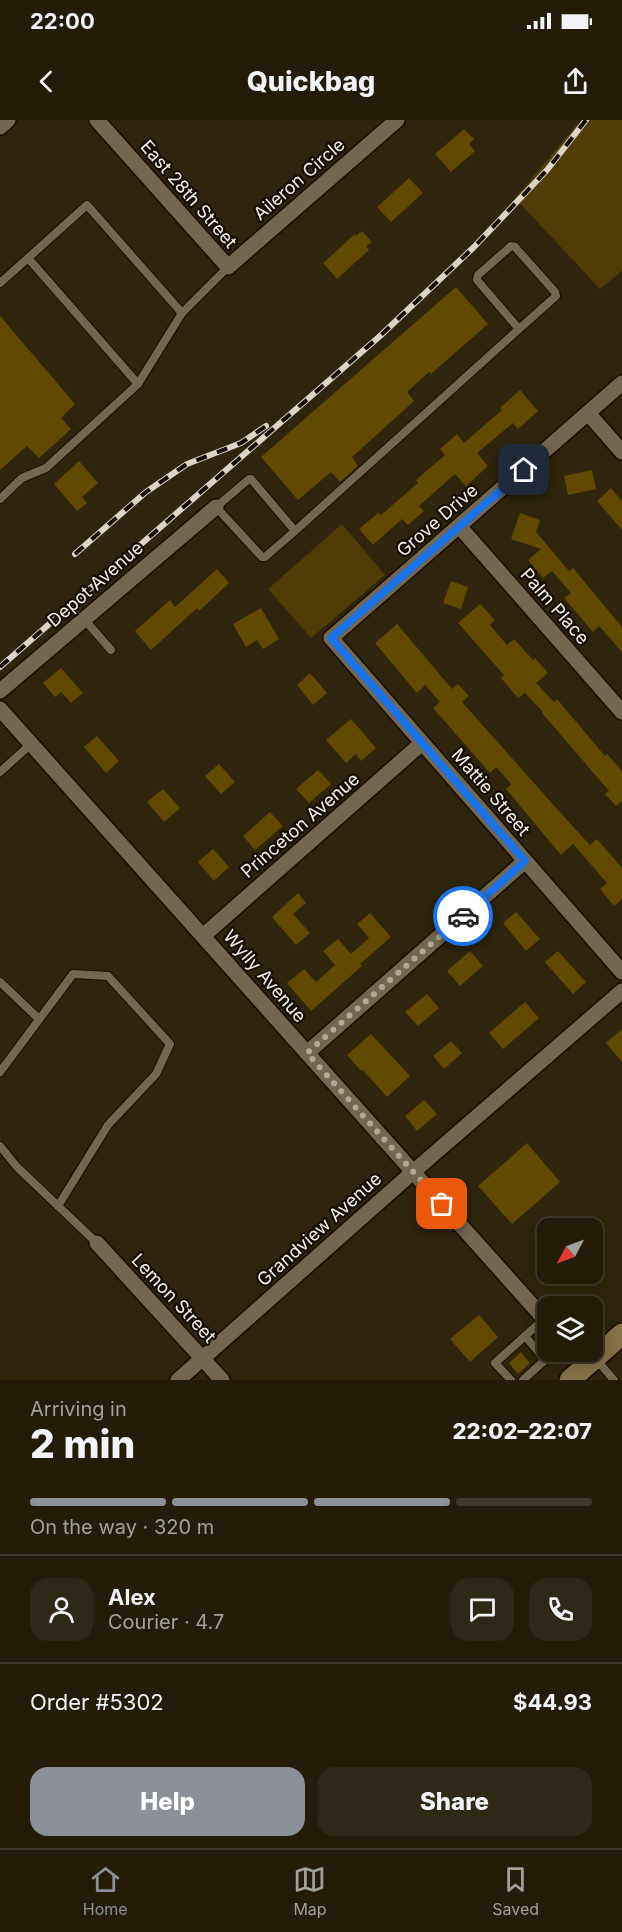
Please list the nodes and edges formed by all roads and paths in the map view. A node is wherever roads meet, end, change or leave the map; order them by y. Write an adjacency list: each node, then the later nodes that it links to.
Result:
1 (8, 120): 4 (street)
2 (98, 120): 6 (street, East 28th Street)
3 (397, 120): 6 (street, Aileron Circle)
4 (0, 127)
5 (28, 258): 7 (lane); 8 (lane); 11 (lane)
6 (228, 267): 8 (lane)
7 (0, 283)
8 (182, 313): 11 (lane)
9 (519, 329): 9 (lane); 17 (lane)
10 (622, 383): 12 (street, Grove Drive)
11 (138, 384): 14 (lane)
12 (588, 413): 13 (street); 16 (street, Grove Drive)
13 (622, 453)
14 (0, 499)
15 (216, 507): 17 (lane); 17 (lane); 18 (street, Depot Avenue)
16 (459, 526): 19 (street, Grove Drive); 23 (street, Palm Place)
17 (295, 531)
18 (84, 619): 20 (lane); 21 (street, Depot Avenue)
19 (331, 638): 24 (street, Mattie Street)
20 (111, 650)
21 (0, 691)
22 (0, 709): 25 (street, Wylly Avenue)
23 (622, 712)
24 (422, 743): 27 (street, Mattie Street); 28 (street, Princeton Avenue)
25 (31, 744): 26 (lane); 28 (street, Wylly Avenue)
26 (0, 772)
27 (525, 861): 29 (street, Mattie Street); 33 (street)
28 (203, 936): 33 (street, Wylly Avenue)
29 (622, 972)
30 (0, 982): 32 (lane)
31 (622, 991): 36 (street, Grandview Avenue)
32 (39, 1019): 34 (lane); 37 (lane)
33 (307, 1053): 36 (street, Wylly Avenue)
34 (0, 1072)
35 (0, 1146): 37 (lane)
36 (413, 1172): 39 (street, Wylly Avenue); 44 (street, Grandview Avenue)
37 (58, 1206): 38 (lane)
38 (97, 1243): 44 (street, Lemon Street)
39 (537, 1311)
40 (537, 1327): 42 (lane)
41 (622, 1334): 43 (main road)
42 (525, 1336): 50 (lane); 51 (lane)
43 (603, 1346)
44 (203, 1358): 48 (street, Grandview Avenue); 49 (street, Lemon Street)
45 (581, 1362): 52 (main road)
46 (590, 1362): 53 (lane)
47 (622, 1375): 53 (lane)
48 (178, 1380)
49 (222, 1380)
50 (511, 1380)
51 (523, 1380)
52 (570, 1380)
53 (615, 1380)

